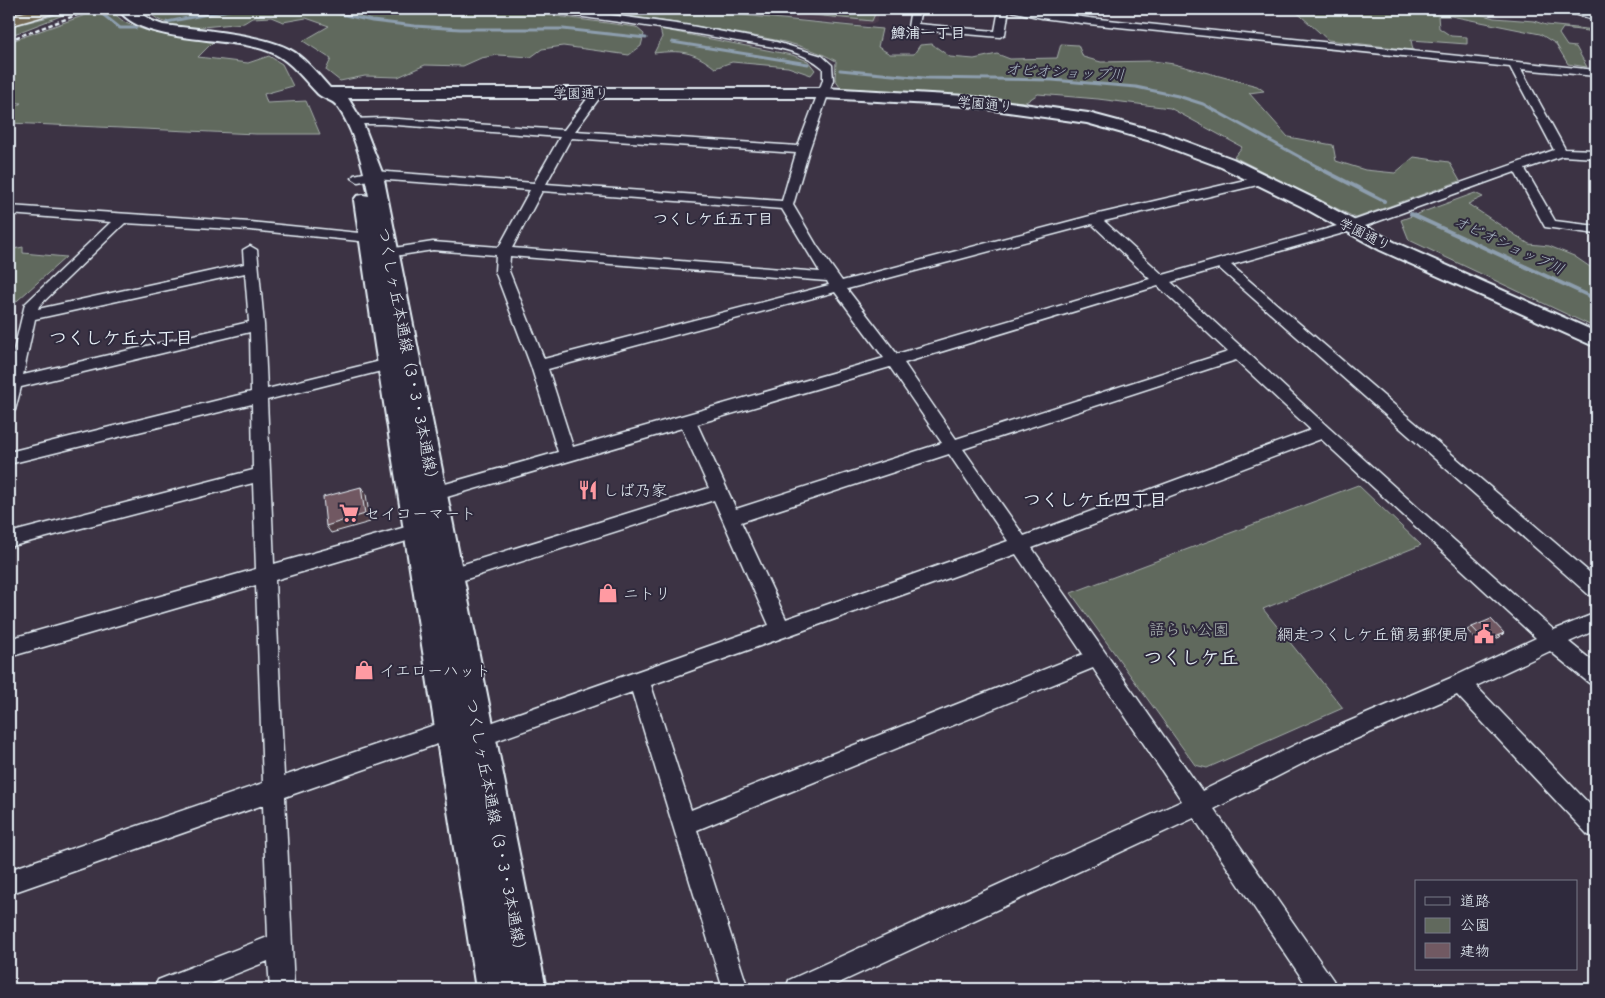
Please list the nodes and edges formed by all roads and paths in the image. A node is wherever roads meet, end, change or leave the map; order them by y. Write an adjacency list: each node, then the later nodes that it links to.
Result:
1 (26, 9): 9 (highway)
2 (53, 9): 11 (highway)
3 (125, 9): 14 (street, つくしヶ丘本通線（3・3・3本通線）)
4 (548, 9): 16 (street)
5 (916, 9): 6 (street)
6 (1004, 9)
7 (1014, 9): 12 (street)
8 (1574, 9): 10 (street)
9 (9, 13)
10 (1596, 16)
11 (9, 21)
12 (1512, 64): 13 (street); 20 (street)
13 (1596, 73)
14 (326, 93): 15 (street, 学園通り); 17 (street, つくしヶ丘本通線（3・3・3本通線）); 23 (street, つくしヶ丘本通線（3・3・3本通線）)
15 (597, 93): 16 (street, 学園通り); 18 (street)
16 (824, 93): 19 (street); 24 (street, 学園通り)
17 (354, 121): 18 (street); 23 (street, つくしヶ丘本通線（3・3・3本通線）)
18 (567, 134): 19 (street); 25 (street)
19 (803, 150): 26 (street)
20 (1561, 152): 21 (street); 22 (street)
21 (1596, 154)
22 (1518, 167): 30 (street); 31 (street)
23 (366, 177): 25 (street); 32 (street, つくしヶ丘本通線（3・3・3本通線）)
24 (1262, 180): 29 (street); 30 (street, 学園通り)
25 (538, 186): 26 (street); 34 (street)
26 (787, 205): 38 (street)
27 (9, 210): 28 (street)
28 (122, 219): 32 (street); 39 (street)
29 (1095, 219): 37 (street); 38 (street)
30 (1349, 227): 35 (street); 41 (street, 学園通り)
31 (1596, 230)
32 (379, 245): 34 (street); 44 (street, つくしヶ丘本通線（3・3・3本通線）)
33 (250, 250): 36 (street)
34 (502, 252): 38 (street); 45 (street)
35 (1221, 263): 37 (street); 63 (street)
36 (251, 267): 39 (street); 40 (street)
37 (1161, 280): 42 (street); 43 (street)
38 (834, 281): 43 (street); 45 (street)
39 (28, 316): 46 (street)
40 (257, 325): 46 (street); 47 (street)
41 (1596, 340)
42 (1240, 354): 50 (street); 51 (street)
43 (894, 361): 49 (street); 51 (street)
44 (398, 362): 47 (street); 56 (street, つくしヶ丘本通線（3・3・3本通線）)
45 (539, 366): 52 (street)
46 (13, 383): 48 (street)
47 (260, 395): 53 (street); 54 (street)
48 (9, 406)
49 (687, 421): 52 (street); 55 (street)
50 (1323, 432): 60 (street); 66 (street)
51 (953, 448): 57 (street); 60 (street)
52 (567, 455): 56 (street)
53 (9, 458)
54 (262, 474): 59 (street); 61 (street)
55 (718, 492): 57 (street); 62 (street)
56 (424, 497): 58 (street, つくしヶ丘本通線（3・3・3本通線）)
57 (731, 518): 65 (street)
58 (430, 527): 61 (street); 62 (street, つくしヶ丘本通線（3・3・3本通線）); 72 (street, つくしヶ丘本通線（3・3・3本通線）)
59 (9, 540)
60 (1019, 545): 65 (street); 68 (street)
61 (265, 573): 67 (street); 74 (street)
62 (451, 576): 73 (street, つくしヶ丘本通線（3・3・3本通線）)
63 (1596, 589)
64 (1596, 621): 66 (street)
65 (781, 629): 70 (street)
66 (1552, 641): 69 (street); 71 (street)
67 (9, 648)
68 (1096, 658): 75 (street); 76 (street)
69 (1596, 676)
70 (639, 680): 73 (street); 76 (street)
71 (1460, 684): 75 (street); 77 (street)
72 (449, 730): 73 (street); 74 (street); 82 (street, つくしヶ丘本通線（3・3・3本通線）)
73 (479, 737): 83 (street, つくしヶ丘本通線（3・3・3本通線）)
74 (274, 789): 78 (street); 79 (street)
75 (1198, 805): 85 (street); 86 (street)
76 (685, 824): 84 (street)
77 (1596, 827)
78 (9, 882)
79 (281, 944): 80 (street); 81 (street)
80 (167, 989)
81 (282, 989)
82 (494, 989)
83 (528, 989)
84 (736, 989)
85 (798, 989)
86 (1324, 989)

